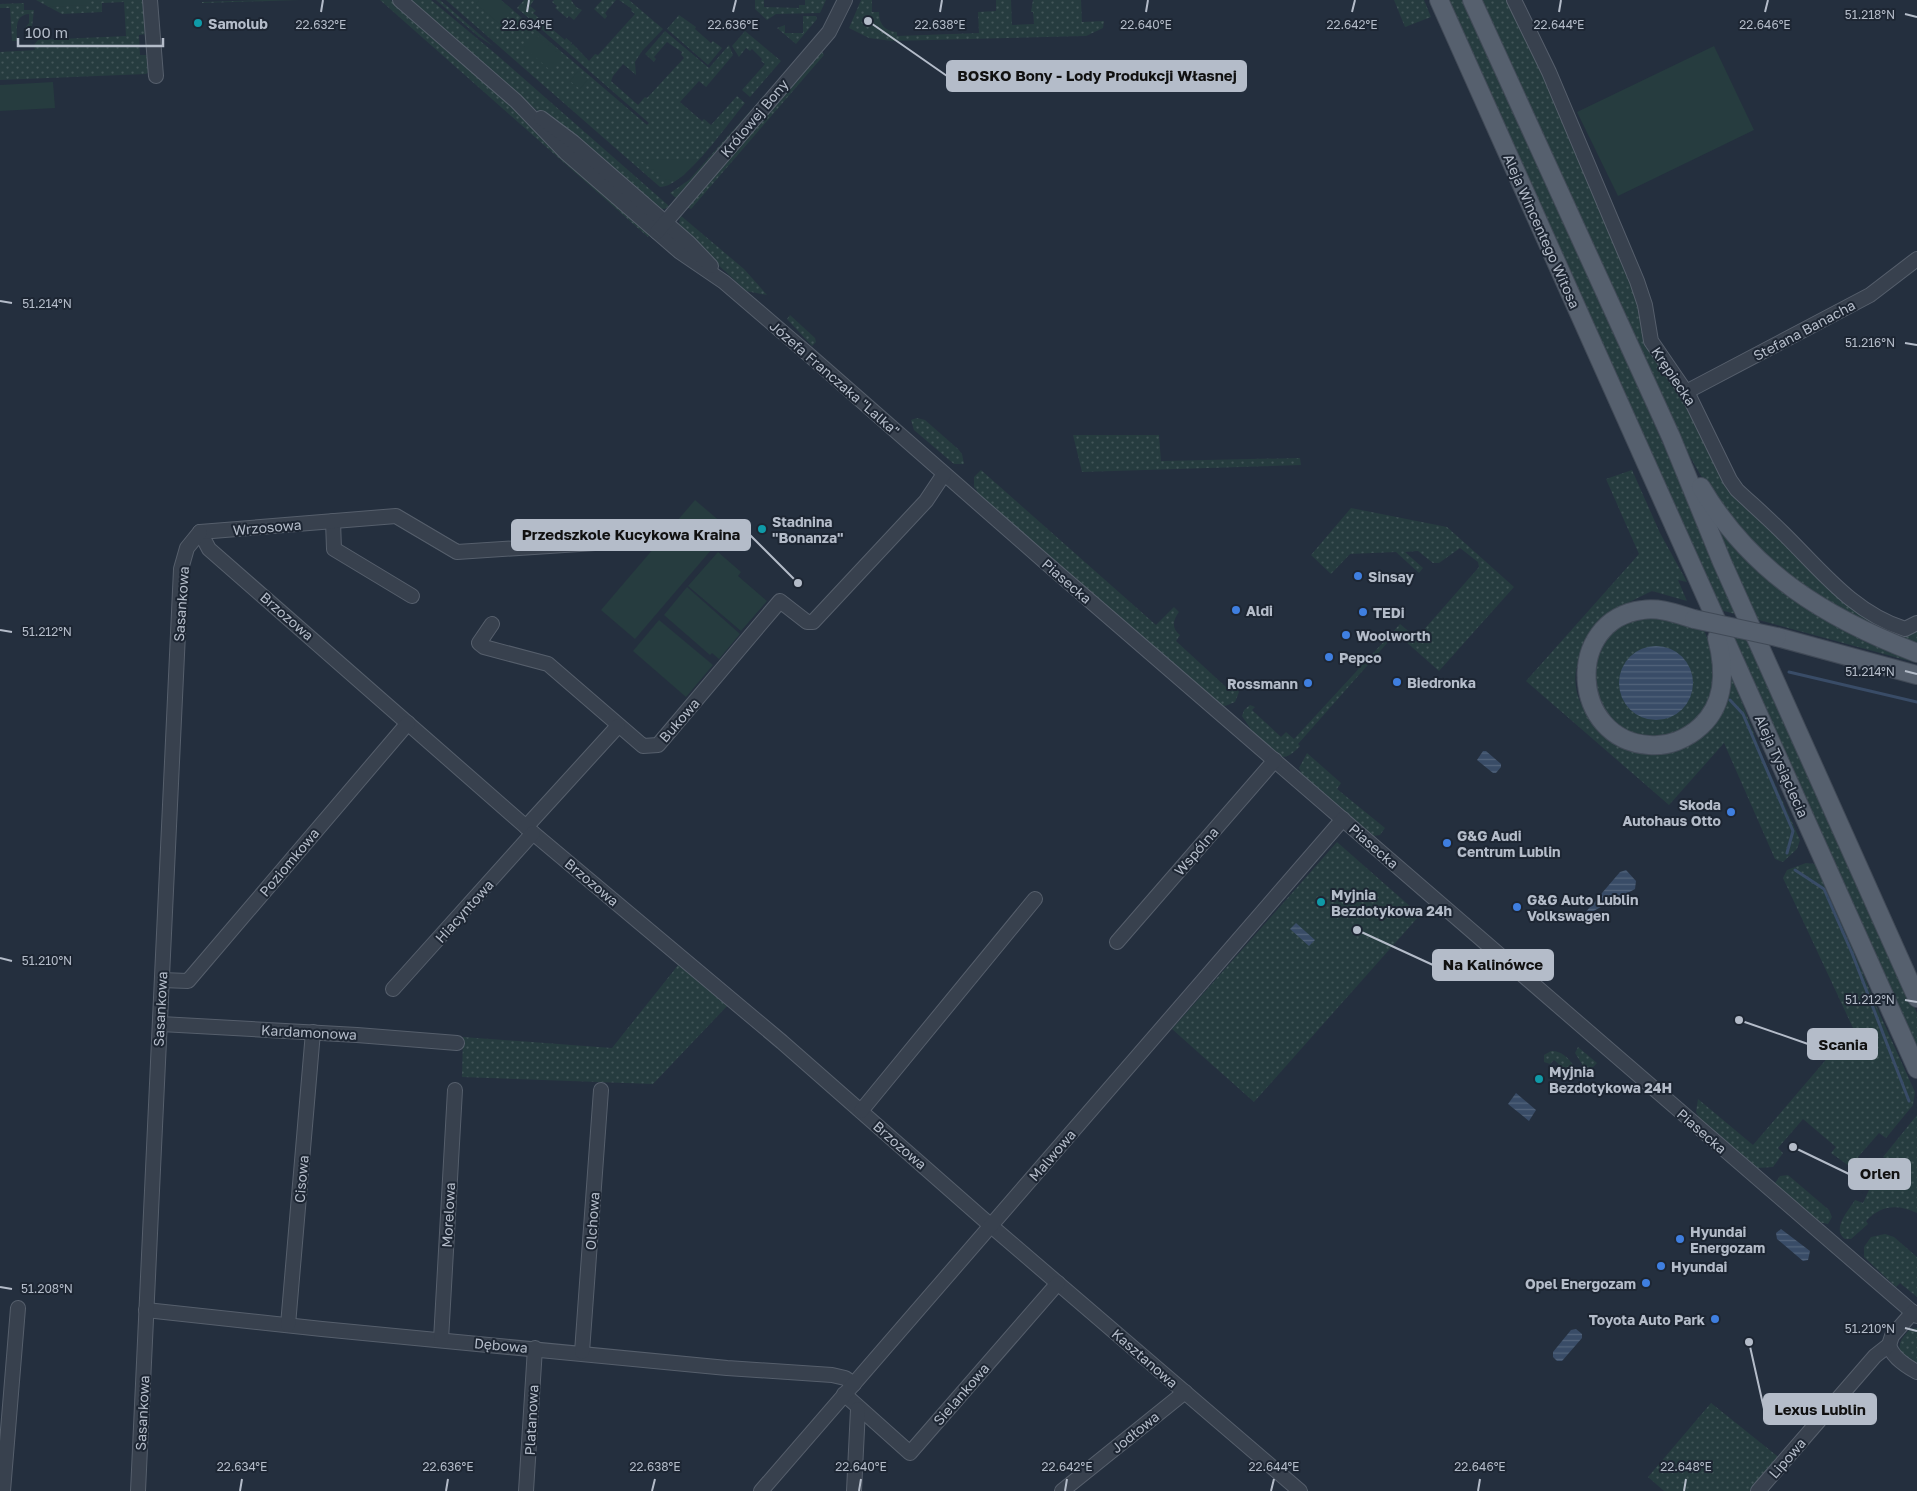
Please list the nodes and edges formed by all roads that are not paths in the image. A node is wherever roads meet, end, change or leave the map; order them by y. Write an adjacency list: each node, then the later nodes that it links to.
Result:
1 (150, 0): 7 (street)
2 (400, 0): 8 (street, Józefa Franczaka "Lalka")
3 (845, 0): 8 (street, Królowej Bony)
4 (1439, 0): 12 (main road, Aleja Wincentego Witosa)
5 (1472, 0): 11 (main road)
6 (1514, 0): 10 (street, Krępiecka)
7 (156, 76)
8 (661, 228): 13 (street, Józefa Franczaka "Lalka")
9 (1917, 259): 10 (street, Stefana Banacha)
10 (1686, 392): 20 (street, Krępiecka)
11 (1671, 437): 21 (main road); 29 (main road, Aleja Tysiąclecia)
12 (1645, 463): 18 (main road, Aleja Tysiąclecia)
13 (944, 474): 24 (street, Bukowa); 25 (street, Piasecka)
14 (333, 521): 15 (street, Wrzosowa); 16 (street, Wrzosowa); 17 (street)
15 (200, 532): 23 (street, Brzozowa); 32 (street, Sasankowa)
16 (610, 542)
17 (412, 596)
18 (1706, 598): 22 (main road, bridge); 38 (main road, Aleja Tysiąclecia)
19 (492, 624): 24 (street, Bukowa)
20 (1911, 626)
21 (1917, 653)
22 (1917, 675)
23 (408, 722): 27 (street, Brzozowa); 32 (street, Poziomkowa)
24 (618, 726): 27 (street)
25 (1275, 760): 26 (street, Piasecka); 30 (street, Wspólna)
26 (1343, 820): 42 (street, Malwowa); 46 (street, Piasecka)
27 (530, 830): 33 (street, Hiacyntowa); 41 (street, Brzozowa)
28 (1035, 899): 41 (street)
29 (1886, 930): 31 (main road); 34 (main road, Aleja Tysiąclecia)
30 (1117, 942)
31 (1917, 974)
32 (162, 980): 35 (street, Sasankowa)
33 (393, 989)
34 (1917, 998)
35 (161, 1024): 36 (street, Kardamonowa); 45 (street, Sasankowa)
36 (313, 1032): 37 (street, Kardamonowa); 47 (street, Cisowa)
37 (457, 1043)
38 (1917, 1068)
39 (455, 1090): 48 (street, Morelowa)
40 (601, 1090): 51 (street, Olchowa)
41 (860, 1111): 42 (street, Brzozowa)
42 (991, 1225): 43 (street, Kasztanowa); 53 (street, Malwowa)
43 (1058, 1283): 54 (street, Kasztanowa); 55 (street, Sielankowa)
44 (18, 1308): 56 (street)
45 (146, 1310): 47 (street, Dębowa); 57 (street, Sasankowa)
46 (1915, 1314): 49 (street, Lipowa)
47 (288, 1325): 48 (street, Dębowa)
48 (442, 1340): 50 (street, Dębowa)
49 (1890, 1344): 52 (street); 63 (street, Lipowa)
50 (535, 1348): 51 (street, Dębowa); 58 (street, Platanowa)
51 (582, 1352): 53 (street, Dębowa)
52 (1917, 1372)
53 (849, 1389): 55 (street); 59 (street, Malwowa)
54 (1185, 1392): 61 (street, Jodłowa); 62 (street, Kasztanowa)
55 (858, 1409): 60 (street)
56 (2, 1491)
57 (138, 1491)
58 (526, 1491)
59 (761, 1491)
60 (854, 1491)
61 (1062, 1491)
62 (1300, 1491)
63 (1758, 1491)

